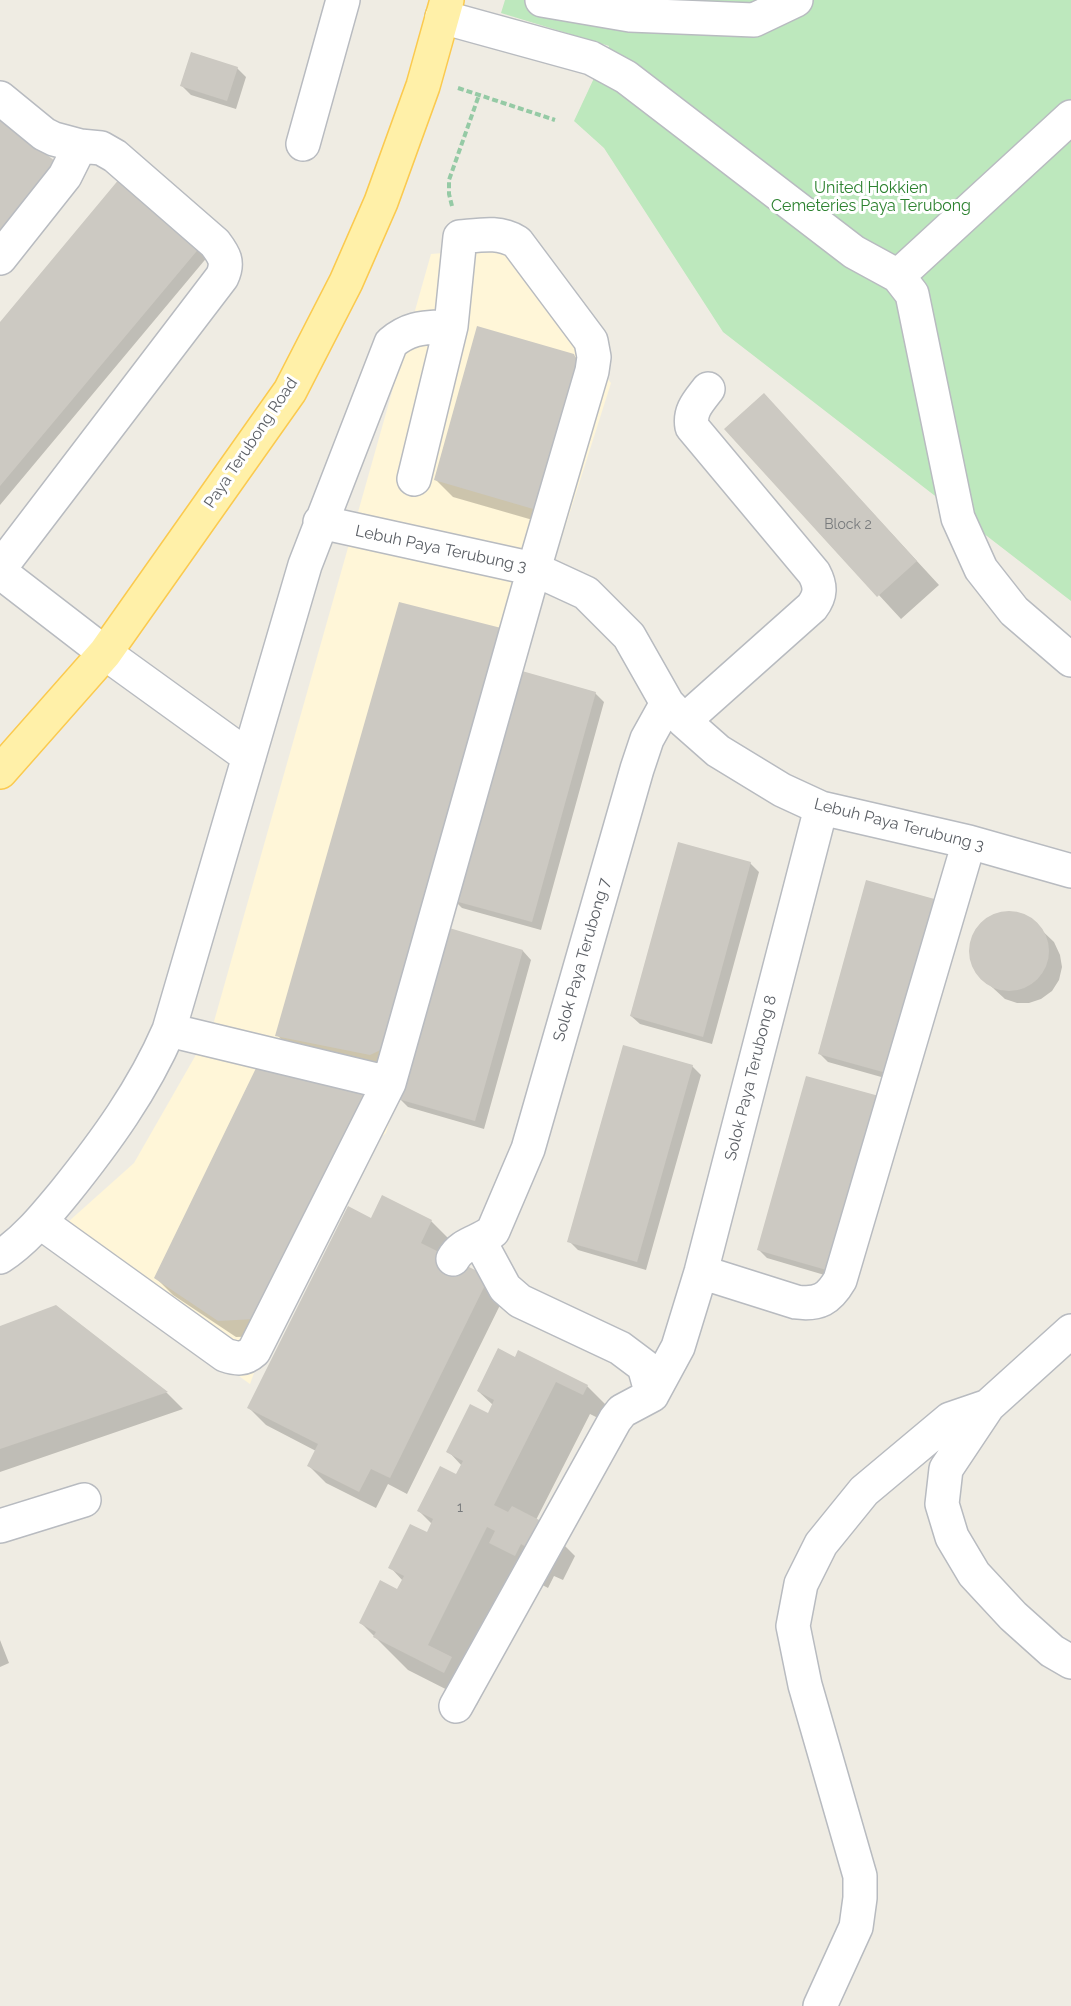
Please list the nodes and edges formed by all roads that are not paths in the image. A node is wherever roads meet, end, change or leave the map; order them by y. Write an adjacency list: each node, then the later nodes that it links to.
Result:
1 (343, 0): 7 (street)
2 (542, 0): 3 (street)
3 (796, 0)
4 (444, 9): 10 (street); 17 (main road, Paya Terubong Road)
5 (0, 98): 8 (street)
6 (1071, 117): 10 (street)
7 (303, 144)
8 (80, 146): 9 (street); 16 (street)
9 (0, 258)
10 (898, 276): 18 (street)
11 (452, 326): 13 (street); 14 (street); 15 (street)
12 (708, 389): 19 (street, Solok Paya Terubong 7)
13 (414, 479)
14 (320, 522): 15 (street, Lebuh Paya Terubung 3); 20 (street)
15 (534, 568): 19 (street, Lebuh Paya Terubung 3); 26 (street)
16 (0, 570): 17 (street)
17 (105, 653): 20 (street); 21 (main road, Paya Terubong Road)
18 (1071, 660)
19 (675, 712): 22 (street, Lebuh Paya Terubung 3); 31 (street, Solok Paya Terubong 7)
20 (249, 757): 25 (street)
21 (0, 772)
22 (820, 808): 23 (street, Lebuh Paya Terubung 3); 29 (street, Solok Paya Terubong 8)
23 (969, 842): 24 (street, Lebuh Paya Terubung 3); 29 (street)
24 (1071, 871)
25 (169, 1030): 26 (street); 27 (street)
26 (389, 1083): 27 (street)
27 (40, 1222): 28 (street)
28 (0, 1257)
29 (701, 1272): 31 (street, Solok Paya Terubong 8)
30 (1071, 1331): 32 (street)
31 (652, 1395): 36 (street)
32 (988, 1406): 35 (street); 37 (street)
33 (84, 1500): 34 (street)
34 (0, 1526)
35 (1071, 1662)
36 (456, 1706)
37 (820, 2006)

